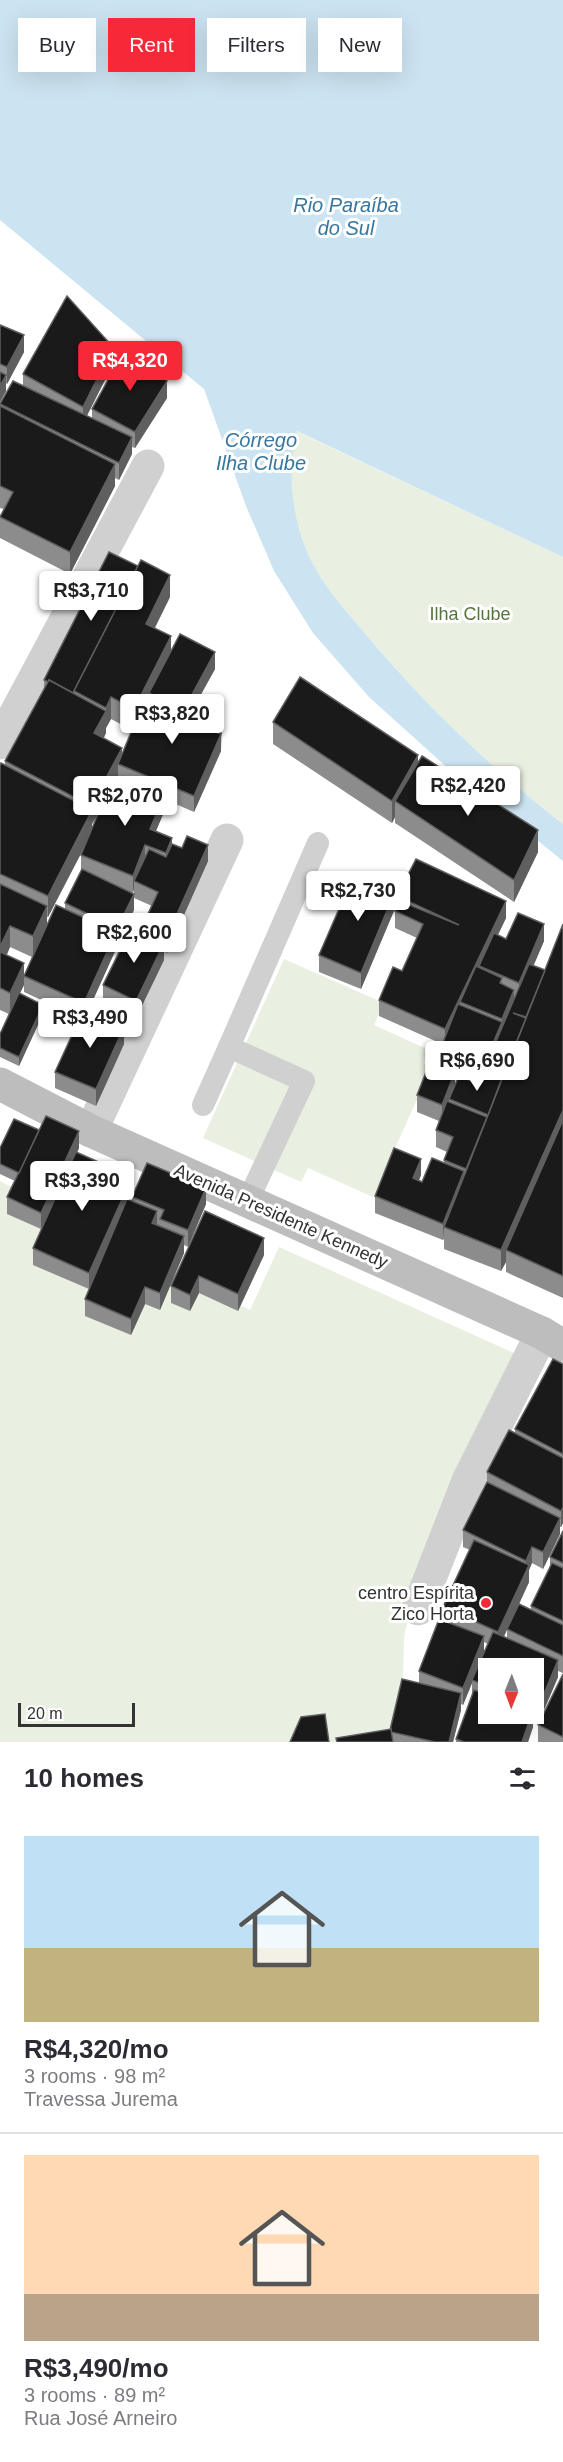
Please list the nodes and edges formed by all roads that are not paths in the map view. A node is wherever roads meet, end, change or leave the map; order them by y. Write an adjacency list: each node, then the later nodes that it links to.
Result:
1 (148, 466): 2 (street)
2 (0, 743)
3 (227, 840): 8 (street)
4 (318, 843): 5 (lane)
5 (229, 1047): 7 (lane); 9 (lane)
6 (0, 1084): 8 (main road, Avenida Presidente Kennedy)
7 (203, 1105)
8 (92, 1131): 9 (main road, Avenida Presidente Kennedy)
9 (248, 1200): 10 (main road, Avenida Presidente Kennedy)
10 (552, 1339): 11 (street)
11 (418, 1610)

